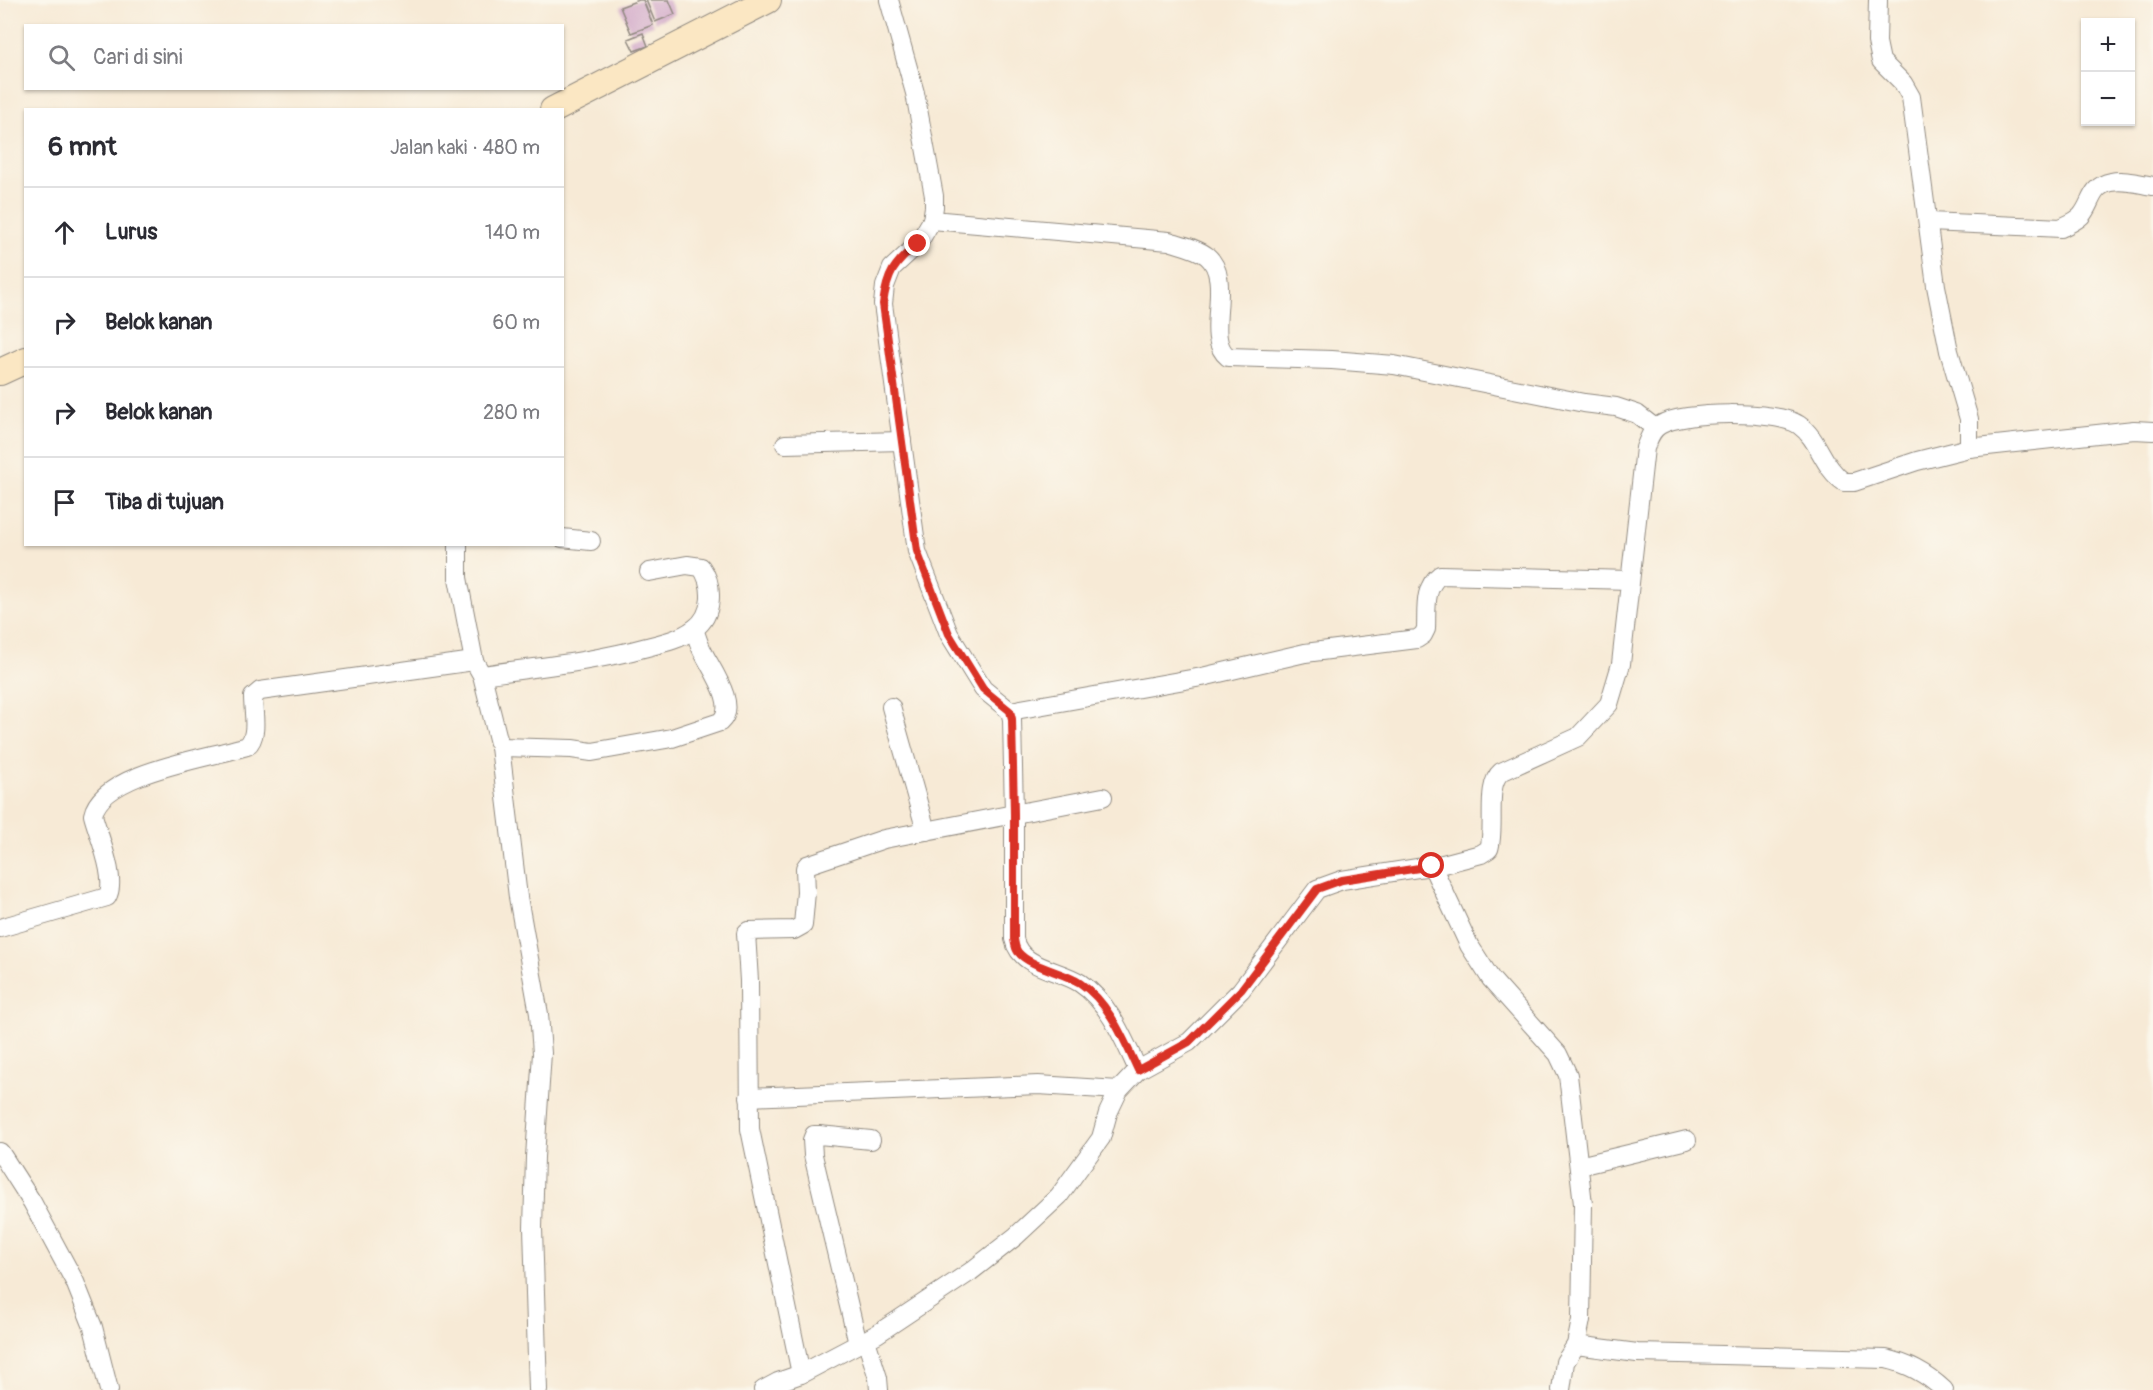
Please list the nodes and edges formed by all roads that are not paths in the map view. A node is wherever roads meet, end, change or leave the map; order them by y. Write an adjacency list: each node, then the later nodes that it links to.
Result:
1 (768, 0): 4 (street)
2 (889, 0): 6 (street)
3 (1878, 0): 7 (street)
4 (557, 108)
5 (2153, 186): 7 (street)
6 (932, 220): 10 (street); 12 (street)
7 (1929, 222): 14 (street)
8 (24, 361): 9 (street)
9 (0, 372)
10 (1655, 428): 14 (street); 19 (street)
11 (2153, 431): 14 (street)
12 (902, 441): 13 (street); 23 (street)
13 (786, 444)
14 (1969, 448)
15 (564, 538): 16 (street)
16 (591, 542)
17 (458, 546): 21 (street)
18 (649, 572): 20 (street)
19 (1630, 580): 23 (street); 28 (street)
20 (694, 629): 21 (street); 24 (street)
21 (478, 668): 24 (street); 29 (street)
22 (891, 708): 27 (street)
23 (1010, 711): 26 (street)
24 (500, 747): 41 (street)
25 (1103, 797): 26 (street)
26 (1014, 814): 27 (street); 30 (street)
27 (926, 831): 32 (street)
28 (1432, 866): 30 (street); 36 (street)
29 (0, 928)
30 (1138, 1070): 31 (street)
31 (1119, 1090): 32 (street); 37 (street)
32 (749, 1097): 39 (street)
33 (871, 1140): 37 (street)
34 (1687, 1140): 36 (street)
35 (0, 1152): 40 (street)
36 (1579, 1166): 38 (street)
37 (862, 1342): 39 (street); 43 (street)
38 (1576, 1345): 44 (street); 45 (street)
39 (801, 1374): 42 (street)
40 (109, 1390)
41 (538, 1390)
42 (763, 1390)
43 (879, 1390)
44 (1561, 1390)
45 (1944, 1390)

